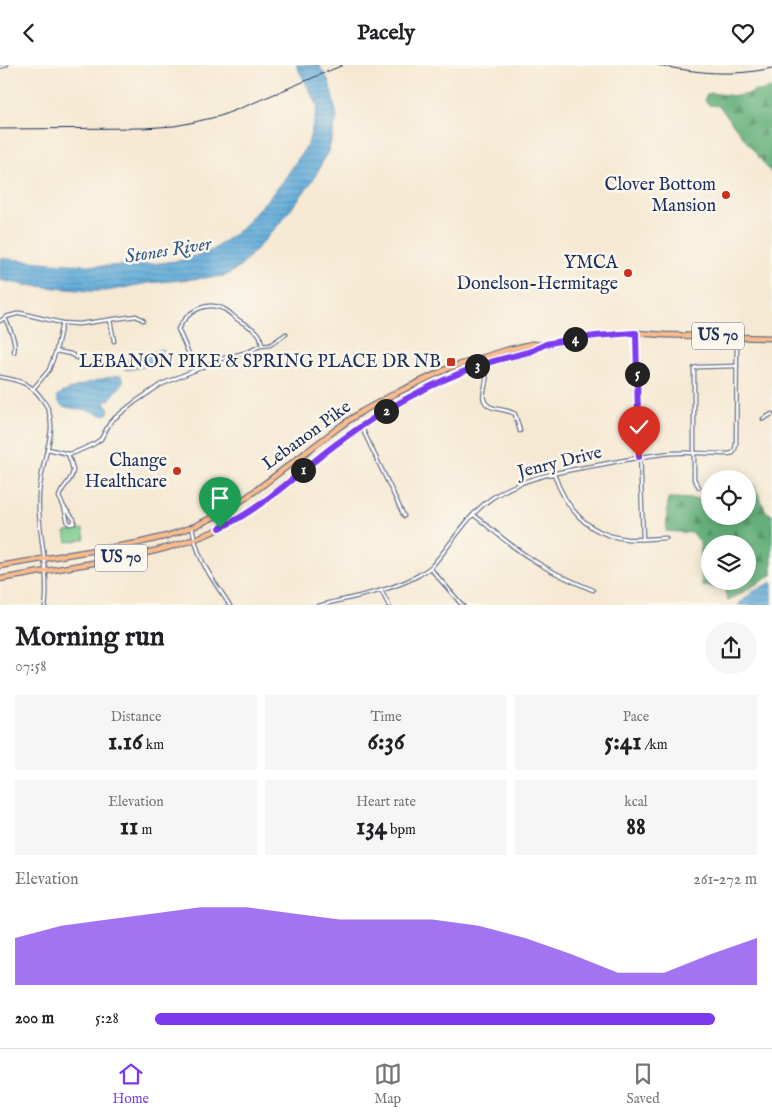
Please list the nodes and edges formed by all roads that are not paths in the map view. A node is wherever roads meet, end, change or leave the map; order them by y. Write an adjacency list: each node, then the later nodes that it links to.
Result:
1 (6, 65): 2 (street)
2 (0, 67)
3 (5, 318): 6 (street); 7 (street); 16 (street)
4 (143, 319): 5 (street)
5 (110, 320): 7 (street); 12 (street)
6 (0, 321)
7 (62, 323): 15 (street)
8 (636, 333): 10 (main road, Lebanon Pike / US 70); 14 (main road, Lebanon Pike / US 70); 34 (street)
9 (286, 334): 13 (street)
10 (737, 337): 11 (main road, Lebanon Pike / US 70); 19 (street)
11 (772, 338)
12 (114, 341)
13 (262, 345): 20 (street); 20 (street)
14 (543, 345): 18 (main road, Lebanon Pike / US 70); 21 (main road, Lebanon Pike / US 70)
15 (56, 351): 17 (street); 24 (street)
16 (14, 352)
17 (77, 358)
18 (483, 364): 23 (main road, Lebanon Pike / US 70); 30 (street)
19 (738, 366): 33 (street, Jenry Drive); 33 (street)
20 (196, 370): 32 (street)
21 (437, 374): 23 (main road); 25 (main road, Lebanon Pike / US 70)
22 (0, 377): 24 (street)
23 (440, 382): 28 (main road, Lebanon Pike / US 70)
24 (33, 389): 31 (street)
25 (361, 412): 28 (main road); 40 (main road, Lebanon Pike / US 70)
26 (772, 414): 27 (street)
27 (763, 419)
28 (367, 423): 29 (main road, Lebanon Pike / US 70)
29 (361, 426): 39 (street); 42 (main road, Lebanon Pike / US 70)
30 (520, 431)
31 (48, 449): 32 (street); 44 (street)
32 (68, 453): 37 (street)
33 (694, 453): 34 (street, Jenry Drive); 36 (street)
34 (639, 457): 35 (street, Jenry Drive); 43 (street)
35 (554, 473): 38 (street, Jenry Drive); 43 (street)
36 (699, 487)
37 (64, 507): 37 (street)
38 (473, 515): 46 (street, Jenry Drive); 49 (street)
39 (404, 516)
40 (192, 527): 42 (street); 44 (main road, Lebanon Pike / US 70)
41 (666, 537): 43 (street)
42 (194, 539): 47 (main road, Lebanon Pike / US 70); 52 (street)
43 (643, 539)
44 (44, 559): 45 (main road, Lebanon Pike / US 70); 47 (street)
45 (0, 566)
46 (430, 568): 50 (street, Jenry Drive); 55 (street)
47 (45, 571): 48 (main road, Lebanon Pike / US 70); 51 (street)
48 (0, 579)
49 (593, 589)
50 (381, 590): 53 (street, Jenry Drive); 54 (street)
51 (44, 605)
52 (230, 605)
53 (318, 605)
54 (389, 605)
55 (463, 605)

